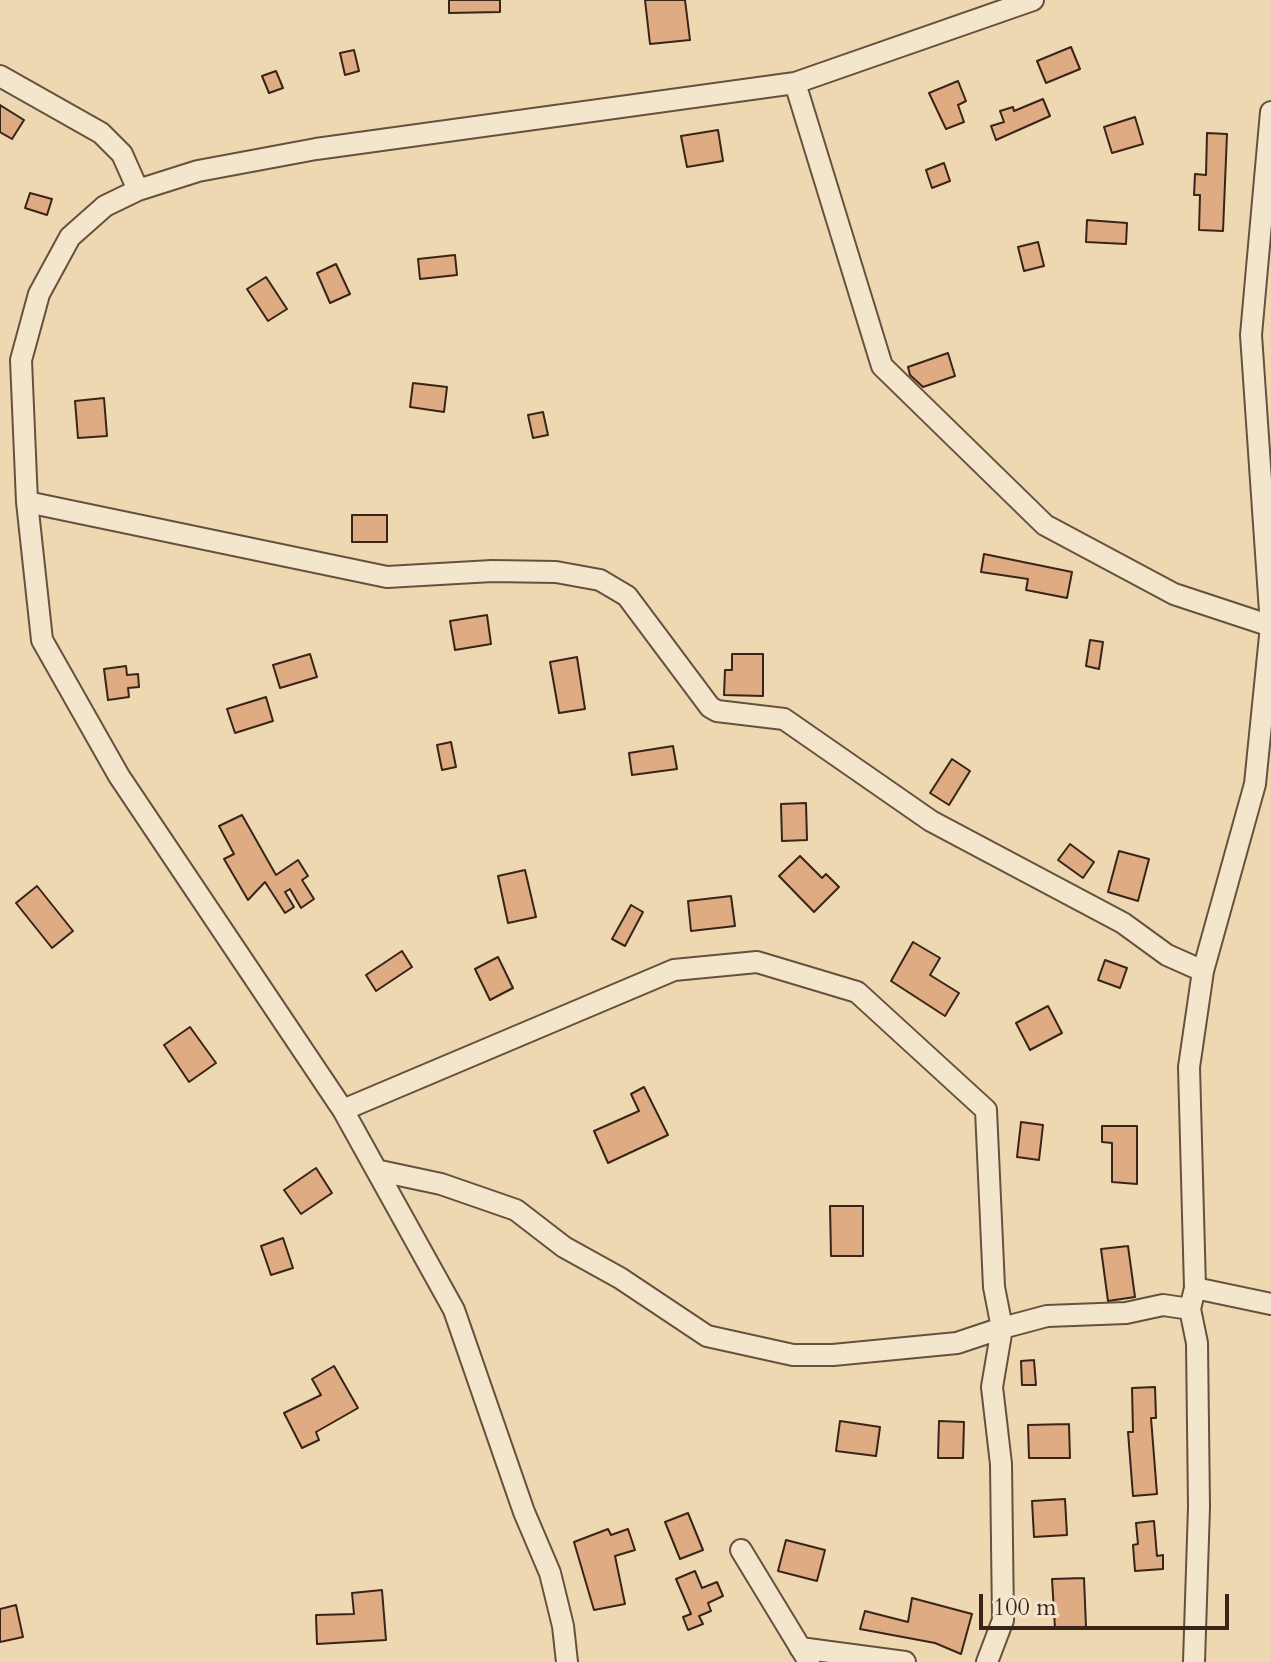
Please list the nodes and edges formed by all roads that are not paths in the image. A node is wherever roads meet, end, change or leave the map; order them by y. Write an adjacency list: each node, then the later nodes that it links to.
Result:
1 (1033, 0): 3 (street)
2 (0, 76): 5 (street)
3 (795, 83): 5 (street); 7 (street)
4 (1271, 112): 7 (street)
5 (138, 190): 6 (street)
6 (27, 502): 8 (street); 9 (street)
7 (1271, 626): 8 (street)
8 (1203, 971): 11 (street)
9 (343, 1110): 10 (street); 14 (street)
10 (380, 1171): 14 (street); 17 (street)
11 (1195, 1288): 12 (street); 13 (street)
12 (1271, 1304)
13 (1190, 1309): 14 (street); 20 (street)
14 (1002, 1328): 19 (street)
15 (741, 1550): 16 (street)
16 (804, 1655): 18 (street)
17 (567, 1662)
18 (905, 1662)
19 (987, 1662)
20 (1194, 1662)

